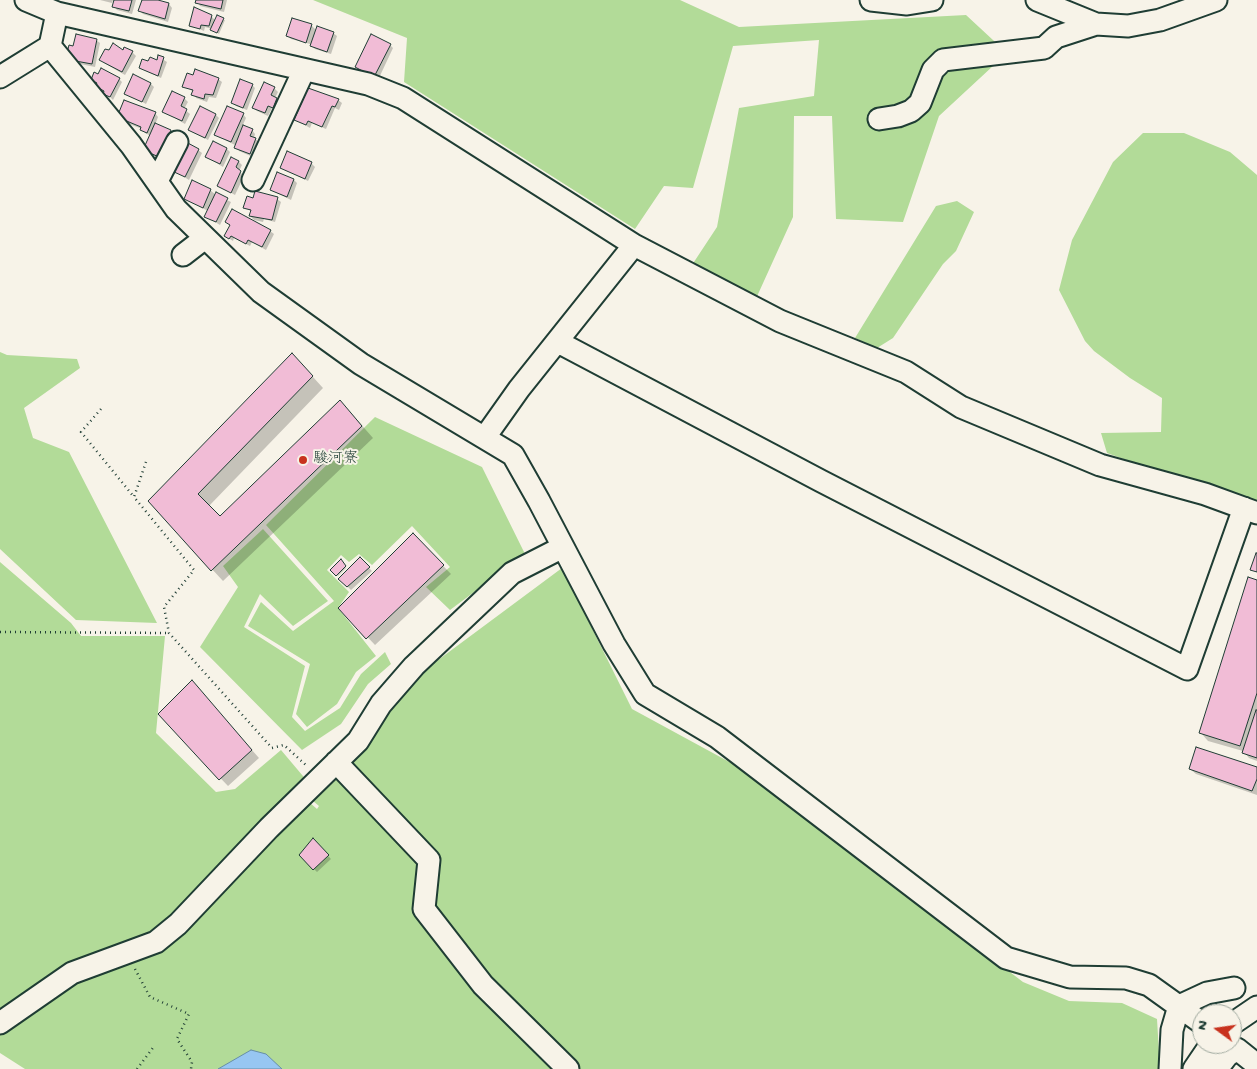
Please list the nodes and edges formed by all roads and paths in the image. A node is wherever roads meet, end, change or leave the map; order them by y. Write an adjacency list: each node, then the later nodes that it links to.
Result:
1 (26, 0): 6 (street)
2 (871, 0): 3 (street)
3 (932, 0)
4 (1037, 0): 7 (street)
5 (1216, 0): 7 (street)
6 (57, 13): 8 (street); 9 (street)
7 (1096, 24): 11 (street)
8 (50, 46): 10 (street); 14 (street)
9 (304, 70): 13 (street); 16 (street)
10 (0, 77)
11 (878, 119)
12 (177, 142): 14 (street)
13 (253, 180)
14 (157, 182): 15 (street)
15 (205, 238): 17 (street); 20 (street)
16 (634, 245): 18 (street); 23 (street)
17 (183, 255)
18 (558, 342): 20 (street); 23 (street)
19 (101, 409): 22 (path)
20 (485, 437): 24 (street)
21 (146, 462): 22 (path)
22 (134, 497): 26 (path)
23 (1251, 511)
24 (562, 547): 27 (street); 31 (street)
25 (0, 632): 26 (path)
26 (169, 633): 28 (path)
27 (336, 762): 28 (street); 41 (street)
28 (320, 778): 29 (street)
29 (127, 953): 35 (street); 40 (path)
30 (1234, 988): 31 (street)
31 (1179, 1006): 33 (street); 42 (street)
32 (1257, 1007): 34 (street)
33 (1192, 1016)
34 (1242, 1017)
35 (0, 1023)
36 (155, 1045): 39 (path)
37 (1204, 1054): 43 (street)
38 (1257, 1065): 44 (street)
39 (137, 1069)
40 (191, 1069)
41 (568, 1069)
42 (1170, 1069)
43 (1194, 1069)
44 (1217, 1069)

